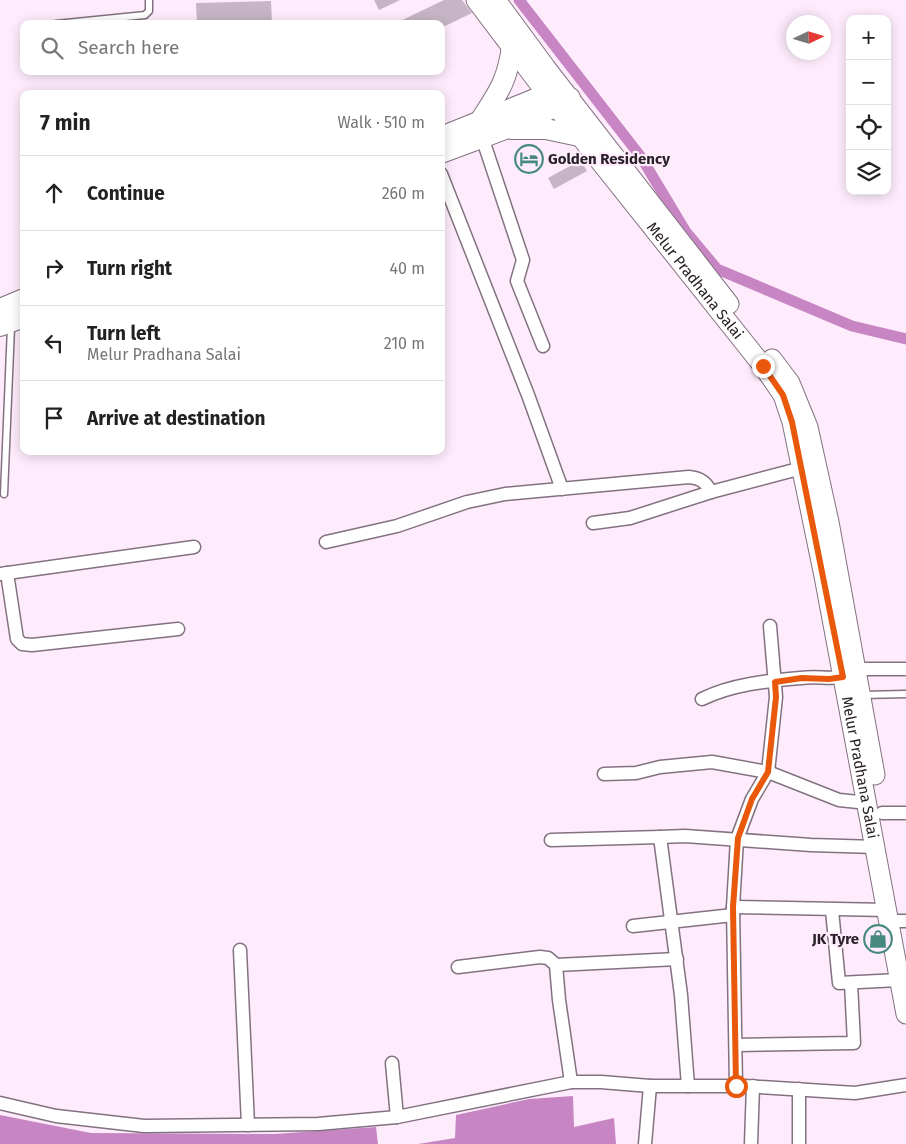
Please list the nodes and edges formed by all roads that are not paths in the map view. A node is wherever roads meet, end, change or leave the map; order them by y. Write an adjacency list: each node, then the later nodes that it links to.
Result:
1 (149, 0): 4 (lane)
2 (476, 0): 5 (main road, Melur Pradhana Salai)
3 (496, 0): 6 (main road, Melur Pradhana Salai)
4 (96, 20)
5 (512, 48): 6 (main road, Melur Pradhana Salai); 7 (highway)
6 (559, 97): 7 (highway); 8 (highway); 10 (main road, Melur Pradhana Salai); 28 (main road, Melur Pradhana Salai)
7 (481, 129): 8 (highway); 9 (highway); 11 (highway); 16 (street)
8 (504, 129): 10 (highway)
9 (445, 135)
10 (579, 136): 17 (main road, Melur Pradhana Salai)
11 (445, 151)
12 (445, 184): 18 (street)
13 (0, 300): 15 (lane)
14 (0, 309): 15 (highway)
15 (15, 317): 20 (lane)
16 (542, 346)
17 (802, 468): 19 (street); 28 (main road, Melur Pradhana Salai)
18 (562, 489): 19 (street); 22 (street)
19 (711, 492): 21 (street)
20 (4, 494)
21 (593, 523)
22 (326, 542)
23 (194, 547): 24 (street)
24 (4, 574): 26 (street)
25 (770, 626): 29 (street)
26 (178, 629)
27 (906, 669): 28 (street)
28 (850, 673): 29 (street); 31 (main road, Melur Pradhana Salai); 35 (main road, Melur Pradhana Salai)
29 (775, 682): 32 (street); 33 (street)
30 (906, 694): 31 (lane)
31 (861, 695): 35 (main road, Melur Pradhana Salai)
32 (702, 699)
33 (768, 772): 34 (street); 35 (street); 38 (street)
34 (604, 774)
35 (875, 808): 36 (street); 40 (main road, Melur Pradhana Salai); 43 (main road, Melur Pradhana Salai)
36 (906, 813)
37 (660, 837): 38 (street); 39 (street); 44 (street)
38 (738, 838): 40 (street); 42 (street)
39 (551, 840)
40 (876, 847): 43 (main road, Melur Pradhana Salai)
41 (832, 910): 42 (street); 43 (street); 52 (street)
42 (733, 911): 44 (street); 54 (street)
43 (897, 918): 47 (main road, Melur Pradhana Salai); 51 (main road, Melur Pradhana Salai)
44 (671, 924): 45 (street); 48 (street)
45 (633, 926)
46 (240, 950): 65 (street)
47 (906, 951)
48 (677, 959): 49 (street); 59 (street)
49 (556, 965): 50 (street); 56 (street)
50 (458, 967)
51 (899, 980): 52 (street); 53 (main road, Melur Pradhana Salai)
52 (851, 983): 54 (street)
53 (906, 1014)
54 (736, 1045): 60 (street)
55 (392, 1063): 64 (street)
56 (571, 1082): 58 (street); 64 (street)
57 (906, 1085): 62 (street)
58 (650, 1086): 59 (street); 66 (street)
59 (688, 1086): 60 (street)
60 (736, 1086): 61 (street)
61 (753, 1086): 62 (street); 67 (street)
62 (799, 1089): 68 (street)
63 (0, 1103): 65 (street)
64 (397, 1117): 65 (street)
65 (248, 1125)
66 (645, 1144)
67 (751, 1144)
68 (799, 1144)

